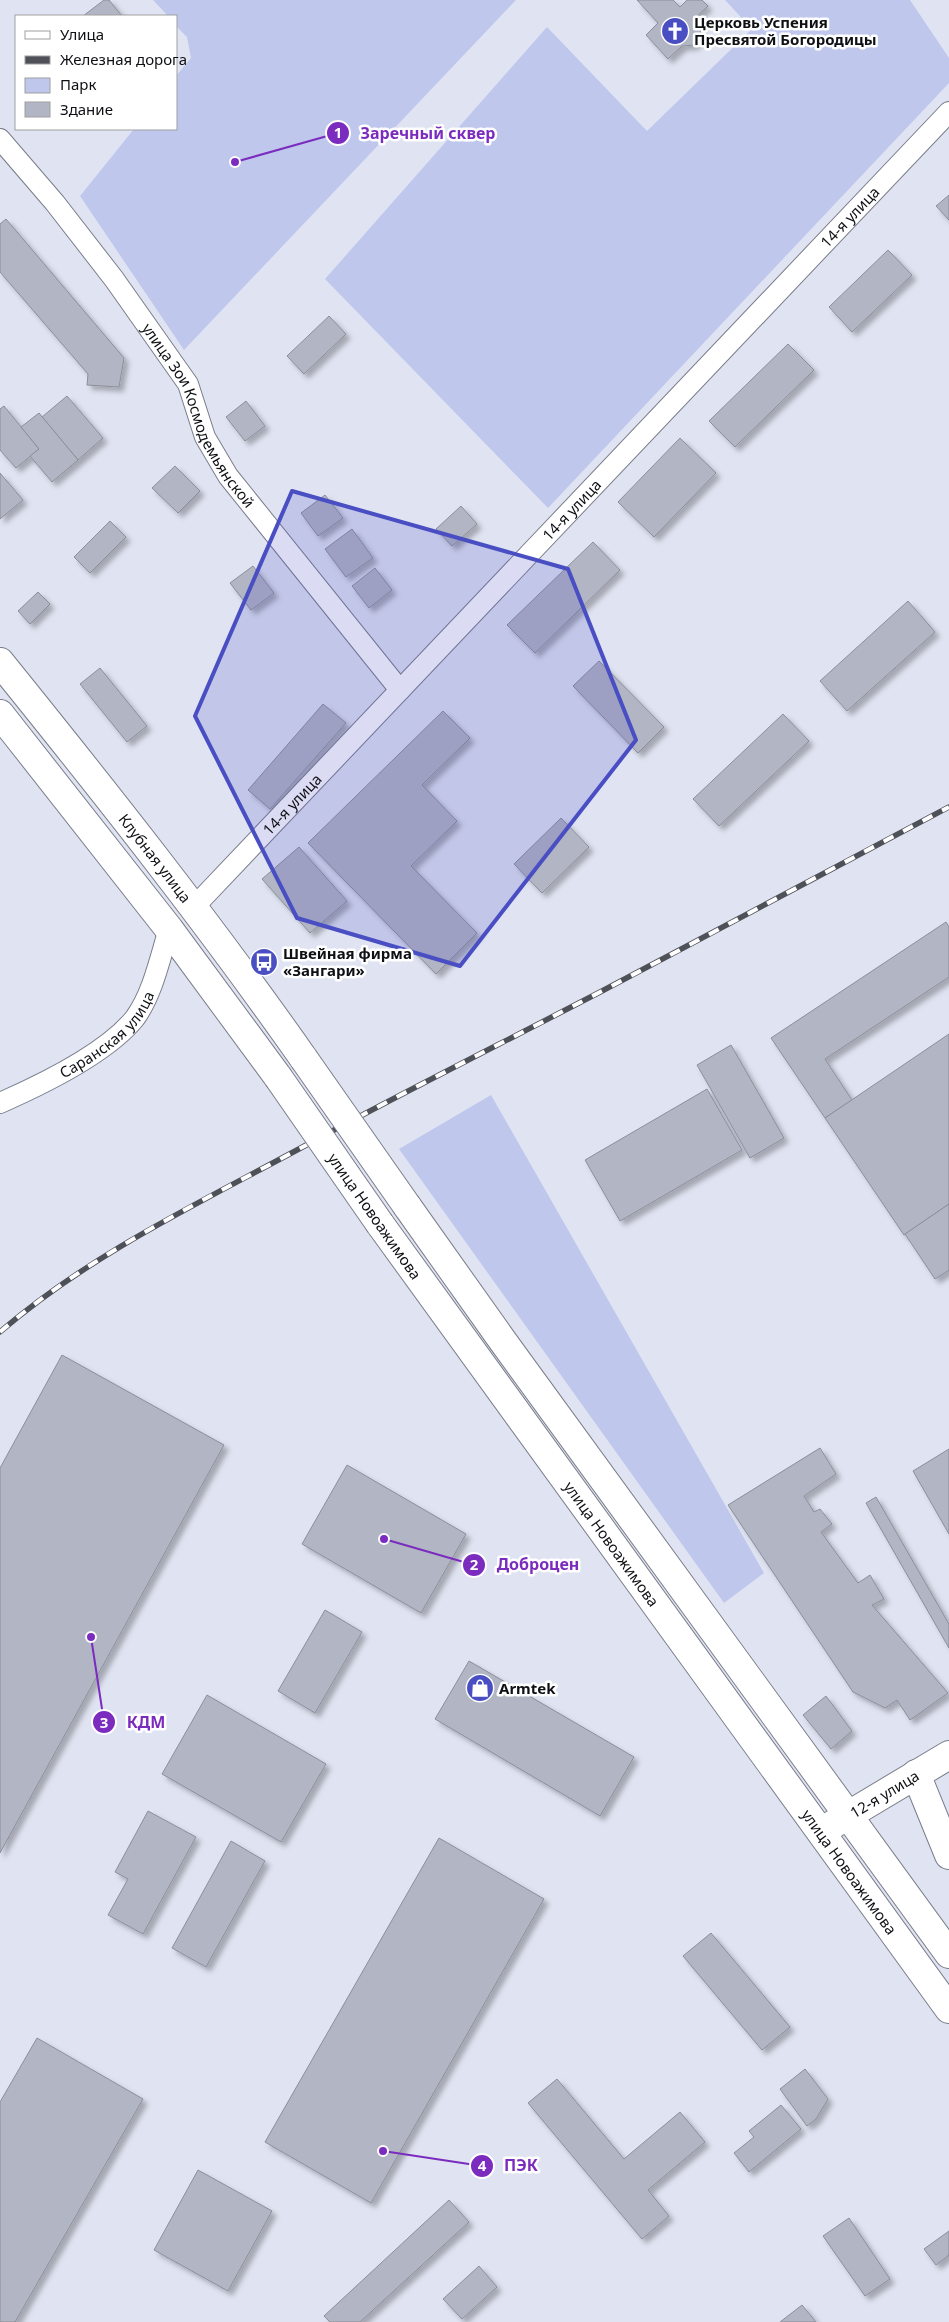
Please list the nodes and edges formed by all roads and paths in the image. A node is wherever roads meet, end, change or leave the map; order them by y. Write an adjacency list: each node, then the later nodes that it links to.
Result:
1 (949, 112): 4 (street, 14-я улица)
2 (0, 139): 4 (street, улица Зои Космодемьянской)
3 (0, 662): 6 (main road, Клубная улица)
4 (400, 690): 6 (street, 14-я улица)
5 (0, 714): 7 (main road)
6 (194, 907): 7 (main road); 11 (main road, Клубная улица, bridge)
7 (170, 929): 8 (street, Саранская улица); 12 (main road, улица Новоажимова, bridge)
8 (0, 1102)
9 (949, 1755): 10 (main road, 12-я улица)
10 (916, 1774): 11 (main road, 12-я улица); 13 (main road)
11 (848, 1815): 12 (main road, 12-я улица); 14 (main road)
12 (820, 1832): 15 (main road, улица Новоажимова)
13 (949, 1855)
14 (949, 1954)
15 (949, 2009)

